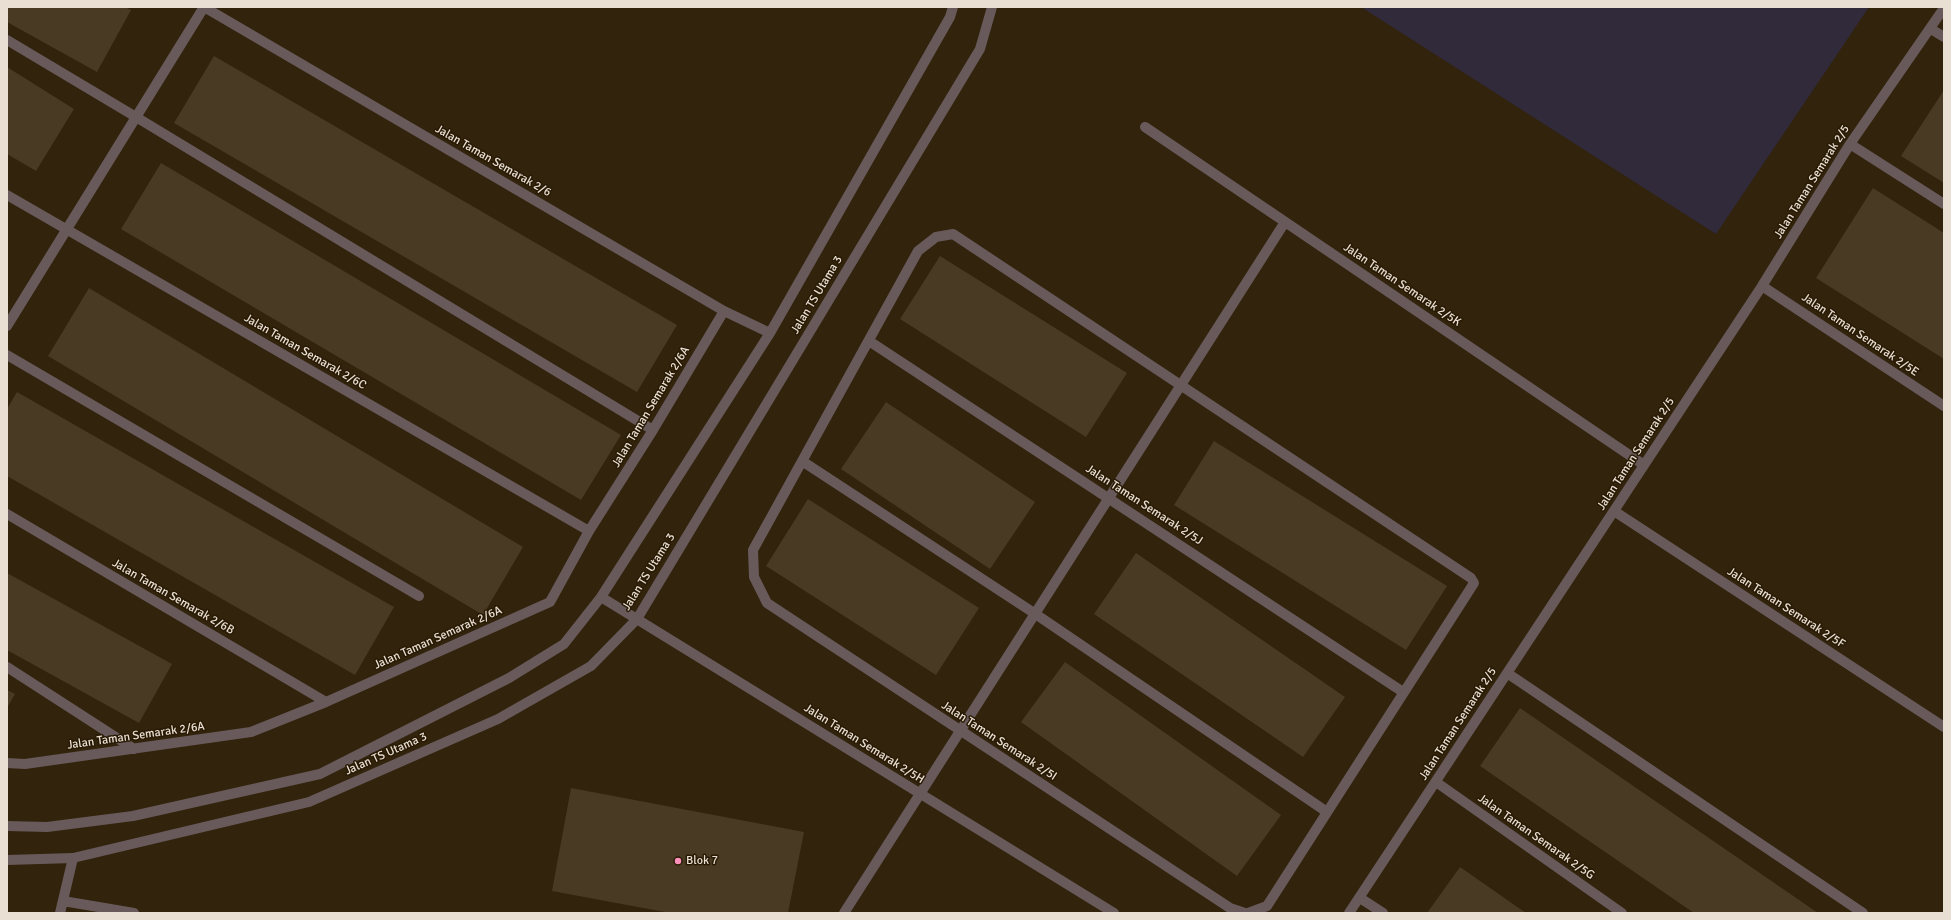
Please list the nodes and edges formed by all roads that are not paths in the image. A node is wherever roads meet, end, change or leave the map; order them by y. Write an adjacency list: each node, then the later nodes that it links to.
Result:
1 (204, 7): 8 (street); 16 (street, Jalan Taman Semarak 2/6)
2 (953, 7): 18 (street, Jalan TS Utama 3)
3 (992, 7): 33 (street, Jalan TS Utama 3)
4 (1944, 8): 5 (street, Jalan Taman Semarak 2/5)
5 (1931, 29): 6 (street); 10 (street, Jalan Taman Semarak 2/5)
6 (1944, 37)
7 (7, 40): 8 (street)
8 (136, 117): 14 (street); 23 (street)
9 (1145, 127): 13 (street, Jalan Taman Semarak 2/5K)
10 (1850, 144): 12 (street); 15 (street, Jalan Taman Semarak 2/5)
11 (7, 194): 14 (street, Jalan Taman Semarak 2/6C)
12 (1944, 204)
13 (1285, 222): 21 (street); 25 (street, Jalan Taman Semarak 2/5K)
14 (67, 229): 17 (street); 29 (street, Jalan Taman Semarak 2/6C)
15 (1762, 286): 22 (street, Jalan Taman Semarak 2/5E); 25 (street, Jalan Taman Semarak 2/5)
16 (724, 311): 18 (street, Jalan Taman Semarak 2/6); 23 (street, Jalan Taman Semarak 2/6A)
17 (7, 326)
18 (770, 333): 31 (street, Jalan TS Utama 3)
19 (869, 341): 21 (street); 24 (street); 26 (street, Jalan Taman Semarak 2/5J)
20 (7, 355): 30 (street)
21 (1180, 384): 26 (street); 36 (street)
22 (1944, 406)
23 (653, 430): 29 (street, Jalan Taman Semarak 2/6A)
24 (802, 461): 32 (street); 39 (street, Jalan Taman Semarak 2/5I)
25 (1644, 465): 27 (street, Jalan Taman Semarak 2/5)
26 (1108, 497): 32 (street); 36 (street, Jalan Taman Semarak 2/5J)
27 (1614, 511): 35 (street, Jalan Taman Semarak 2/5); 38 (street, Jalan Taman Semarak 2/5F)
28 (7, 514): 37 (street, Jalan Taman Semarak 2/6B)
29 (590, 531): 37 (street, Jalan Taman Semarak 2/6A)
30 (419, 596)
31 (602, 597): 33 (street, Jalan Taman Semarak 2/5H); 45 (street, Jalan TS Utama 3)
32 (1034, 613): 39 (street); 44 (street)
33 (637, 619): 43 (street, Jalan Taman Semarak 2/5H); 46 (street, Jalan TS Utama 3)
34 (7, 667): 40 (street)
35 (1507, 673): 42 (street, Jalan Taman Semarak 2/5); 50 (street)
36 (1403, 692): 44 (street)
37 (326, 702): 40 (street, Jalan Taman Semarak 2/6A)
38 (1944, 727)
39 (959, 731): 43 (street); 55 (street, Jalan Taman Semarak 2/5I)
40 (134, 749): 41 (street, Jalan Taman Semarak 2/6A)
41 (7, 763)
42 (1436, 782): 48 (street, Jalan Taman Semarak 2/5); 59 (street, Jalan Taman Semarak 2/5G)
43 (919, 793): 53 (street); 54 (street, Jalan Taman Semarak 2/5H)
44 (1327, 812): 56 (street)
45 (7, 826)
46 (73, 858): 47 (street, Jalan TS Utama 3); 49 (street)
47 (7, 860)
48 (1360, 898): 57 (street, Jalan Taman Semarak 2/5); 58 (street)
49 (63, 901): 51 (street); 52 (street)
50 (1859, 912)
51 (60, 913)
52 (134, 913)
53 (844, 913)
54 (1114, 913)
55 (1245, 913)
56 (1248, 913)
57 (1350, 913)
58 (1383, 913)
59 (1622, 913)

